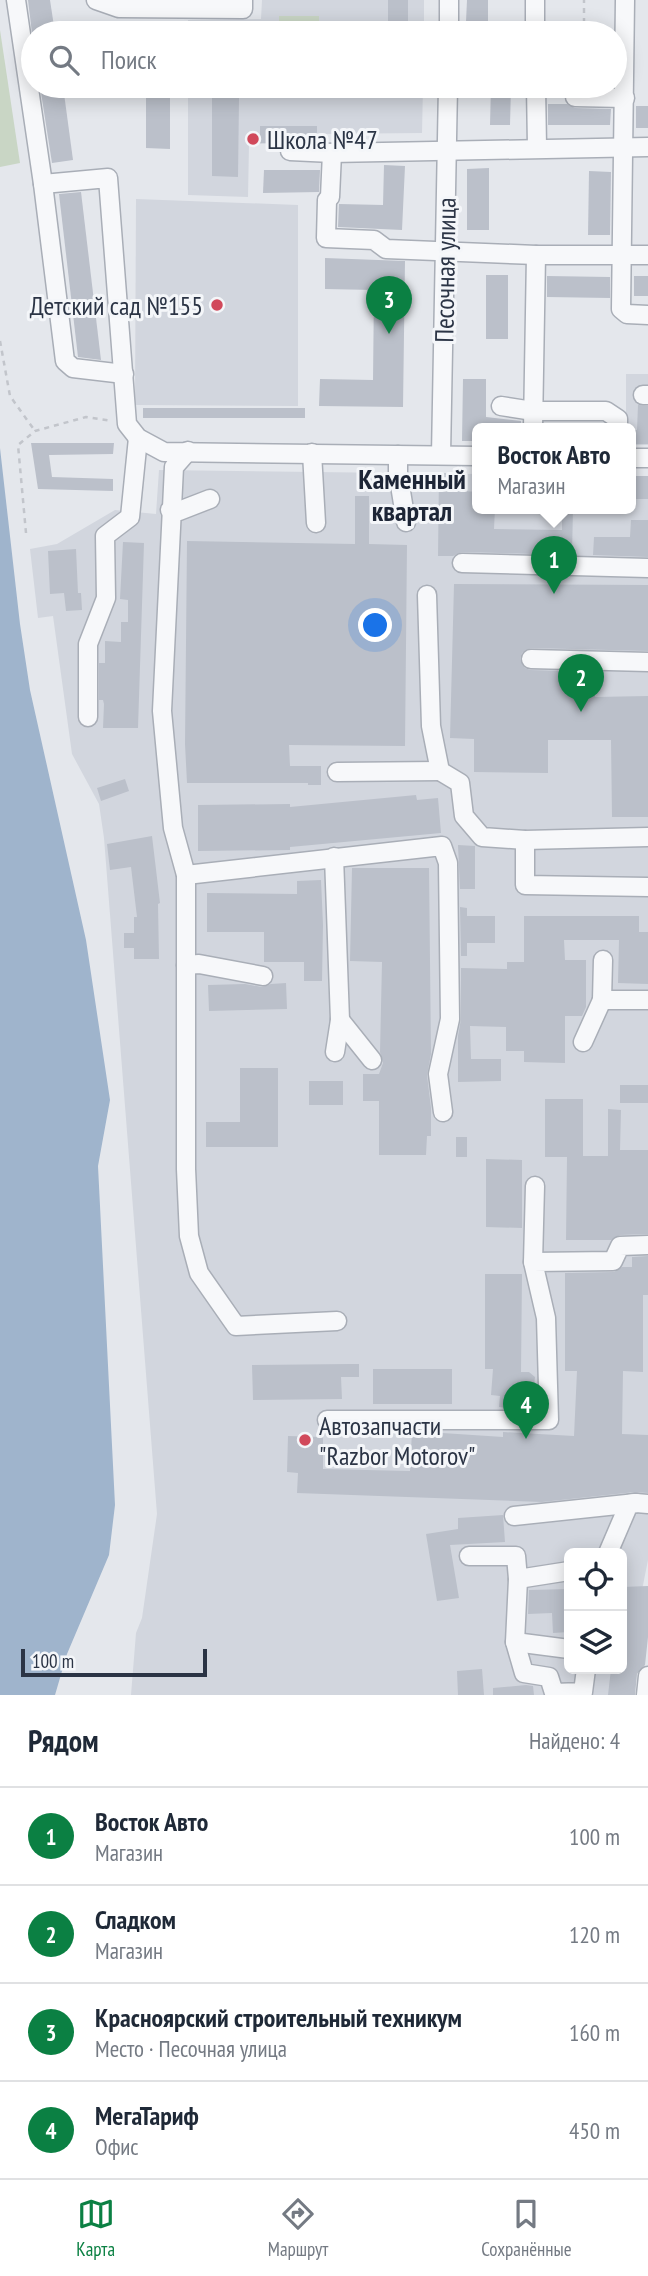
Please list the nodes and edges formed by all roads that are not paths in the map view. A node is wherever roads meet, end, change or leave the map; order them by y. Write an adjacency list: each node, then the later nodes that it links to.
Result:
1 (16, 0): 10 (street)
2 (96, 0): 3 (street)
3 (243, 0)
4 (449, 0): 7 (street)
5 (535, 0): 8 (street)
6 (625, 0): 9 (street)
7 (449, 21)
8 (535, 21)
9 (625, 21)
10 (21, 34)
11 (30, 98): 21 (street)
12 (449, 98): 18 (street, Песочная улица)
13 (536, 98): 15 (street)
14 (625, 98): 16 (street)
15 (537, 147): 16 (street); 18 (street)
16 (625, 147): 17 (street); 23 (street)
17 (648, 147)
18 (447, 150): 20 (street); 22 (street, Песочная улица)
19 (290, 151): 20 (street)
20 (332, 153): 22 (street)
21 (43, 184): 27 (street); 27 (street)
22 (445, 251): 25 (street); 35 (street, Песочная улица)
23 (623, 255): 24 (street); 25 (street); 26 (street)
24 (648, 255)
25 (536, 256): 29 (street)
26 (648, 315)
27 (124, 374): 31 (street)
28 (501, 406): 29 (street)
29 (533, 419): 30 (street)
30 (618, 423)
31 (132, 431): 32 (street); 46 (street)
32 (188, 451): 33 (street); 38 (street)
33 (312, 453): 34 (street); 40 (street)
34 (398, 454): 35 (street); 39 (street)
35 (441, 455): 36 (street)
36 (472, 456)
37 (210, 499): 38 (street)
38 (170, 510): 52 (street)
39 (406, 522)
40 (316, 523)
41 (463, 563): 42 (street)
42 (648, 568)
43 (427, 595): 47 (street)
44 (531, 659): 45 (street)
45 (648, 662)
46 (88, 717)
47 (440, 771): 48 (street); 50 (street)
48 (337, 772)
49 (648, 837): 50 (street)
50 (525, 840): 53 (street)
51 (334, 857): 52 (street); 59 (street); 63 (street)
52 (186, 875): 55 (street)
53 (648, 887)
54 (603, 960): 57 (street)
55 (186, 965): 56 (street); 67 (street)
56 (263, 976)
57 (602, 1000): 58 (street); 60 (street)
58 (648, 1000)
59 (340, 1020): 61 (street); 62 (street)
60 (583, 1042)
61 (335, 1052)
62 (372, 1060)
63 (443, 1112)
64 (535, 1186): 66 (street)
65 (648, 1245): 66 (street)
66 (533, 1262): 68 (street)
67 (337, 1321)
68 (327, 1420)
69 (629, 1504): 70 (street); 71 (street); 72 (street)
70 (648, 1504)
71 (514, 1516)
72 (610, 1548)
73 (469, 1556): 75 (street)
74 (564, 1572): 75 (street)
75 (517, 1579): 76 (street)
76 (515, 1642): 77 (street); 78 (street)
77 (564, 1648)
78 (585, 1674)
79 (648, 1676): 80 (street)
80 (646, 1695)

